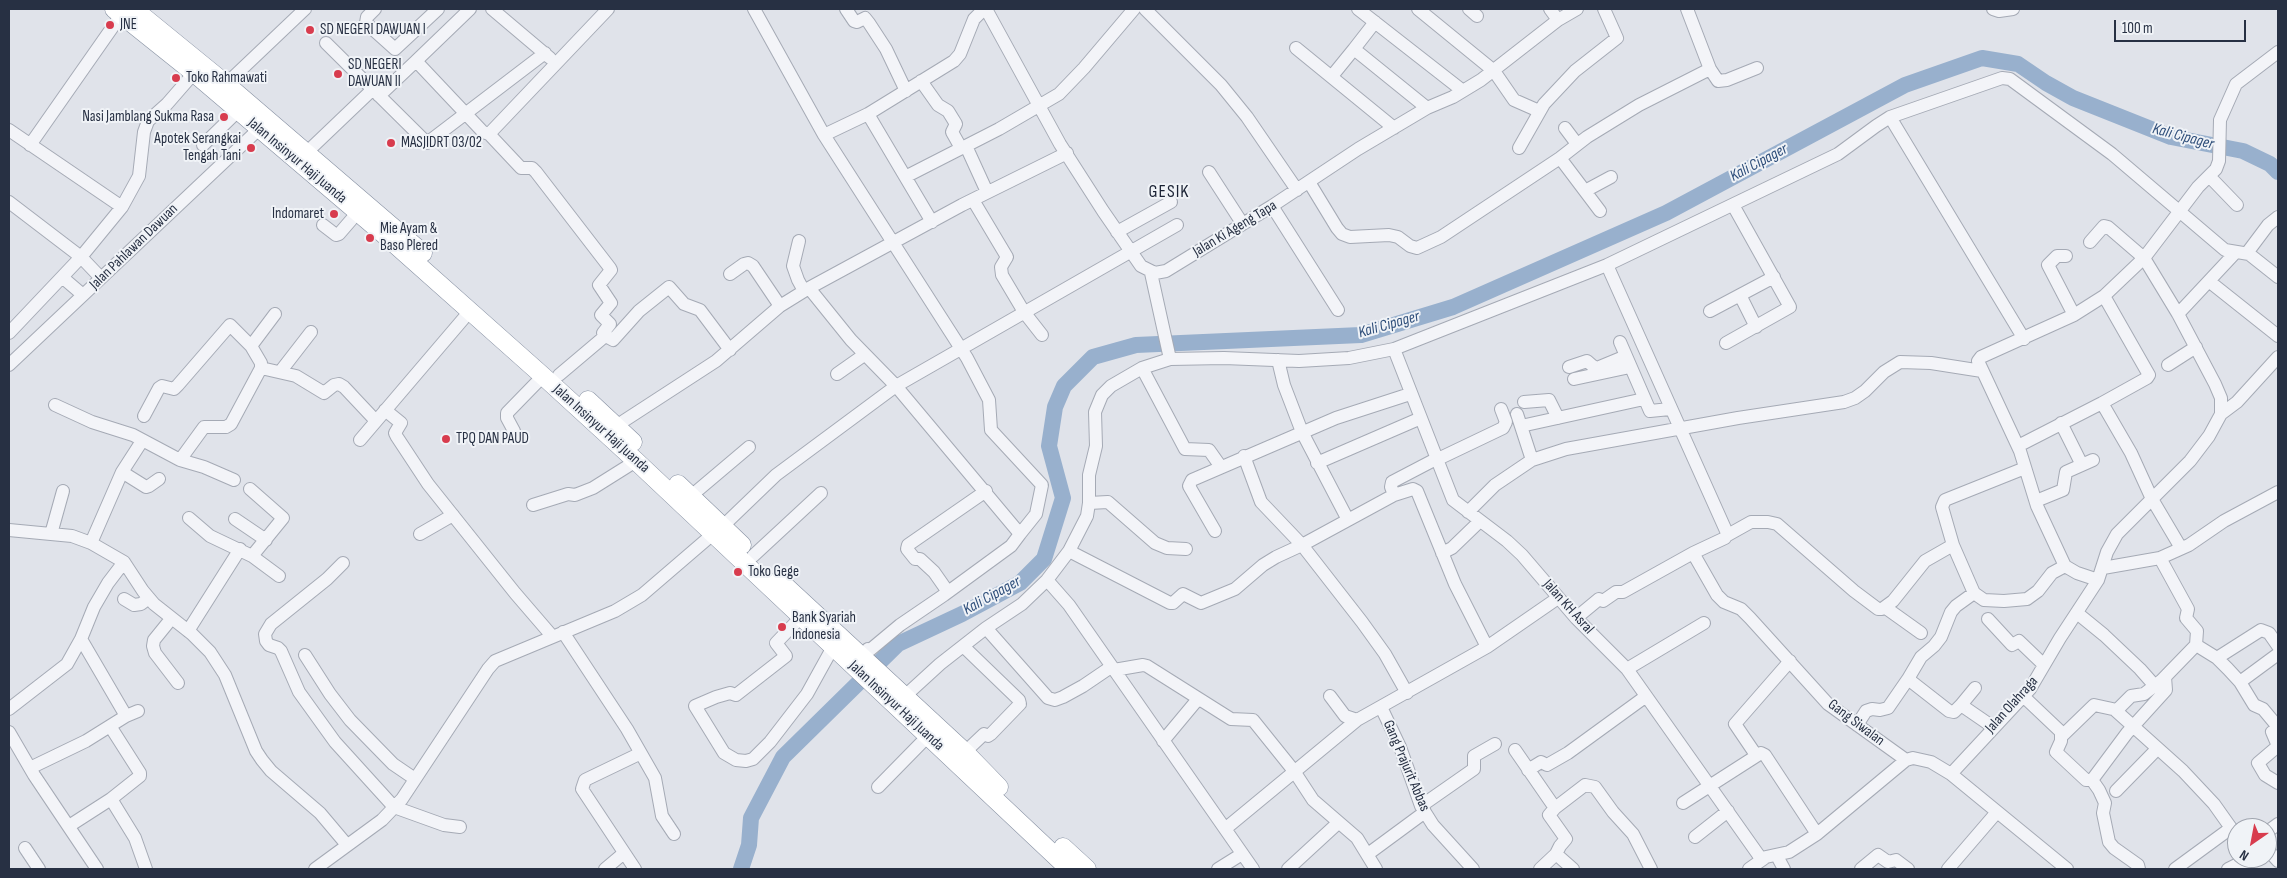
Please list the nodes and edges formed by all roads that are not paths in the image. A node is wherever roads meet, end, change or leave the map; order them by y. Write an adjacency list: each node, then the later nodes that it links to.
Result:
1 (375, 9): 27 (street)
2 (470, 9): 30 (street)
3 (492, 9): 29 (street)
4 (608, 9): 31 (street)
5 (754, 9): 54 (street)
6 (846, 9): 21 (street)
7 (985, 9): 37 (street); 42 (street)
8 (1145, 9): 68 (street)
9 (1358, 9): 23 (street)
10 (1419, 9): 34 (street)
11 (1550, 9): 22 (street)
12 (1578, 9): 22 (street, Jalan Ki Ageng Tapa)
13 (1604, 9): 45 (street)
14 (1687, 9): 32 (street)
15 (1993, 9): 16 (street)
16 (2013, 9)
17 (301, 10): 38 (street)
18 (123, 11): 35 (highway, Jalan Insinyur Haji Juanda); 38 (highway, Jalan Insinyur Haji Juanda); 56 (street)
19 (432, 11): 27 (street)
20 (1128, 12): 42 (street)
21 (867, 13): 39 (street)
22 (1558, 20): 34 (street, Jalan Ki Ageng Tapa)
23 (1375, 22): 26 (street); 40 (street)
24 (326, 43): 41 (street)
25 (1296, 48): 36 (street)
26 (1354, 49): 36 (street); 43 (street)
27 (394, 50): 30 (street)
28 (2278, 52): 65 (street)
29 (545, 54): 31 (street); 47 (street)
30 (413, 64): 41 (street); 47 (street)
31 (558, 64): 53 (street)
32 (1710, 68): 33 (street); 55 (street)
33 (1757, 68)
34 (1494, 71): 40 (street, Jalan Ki Ageng Tapa); 45 (street)
35 (194, 73): 44 (highway, Jalan Insinyur Haji Juanda); 77 (street)
36 (1332, 76): 49 (street)
37 (921, 81): 39 (street); 58 (street)
38 (226, 84): 60 (highway, Jalan Insinyur Haji Juanda)
39 (906, 91): 46 (street)
40 (1463, 91): 43 (street, Jalan Ki Ageng Tapa)
41 (376, 93): 47 (street); 60 (street)
42 (1040, 104): 58 (street); 61 (street)
43 (1427, 108): 49 (street, Jalan Ki Ageng Tapa)
44 (238, 111): 51 (highway, Jalan Insinyur Haji Juanda); 57 (street)
45 (1539, 111): 59 (street)
46 (868, 114): 54 (street); 64 (street)
47 (465, 116): 53 (street)
48 (1890, 118): 74 (street); 80 (street); 123 (street)
49 (1394, 128): 67 (street, Jalan Ki Ageng Tapa)
50 (1565, 128): 55 (street)
51 (259, 129): 79 (highway, Jalan Insinyur Haji Juanda); 102 (street, Jalan Pahlawan Dawuan)
52 (9, 132): 56 (street)
53 (489, 134): 121 (street)
54 (824, 135): 90 (street)
55 (1577, 144): 62 (street)
56 (30, 145): 77 (street)
57 (204, 145)
58 (964, 147): 64 (street); 70 (street)
59 (1519, 148)
60 (306, 153): 86 (highway, Jalan Insinyur Haji Juanda)
61 (1066, 153): 70 (street); 87 (street)
62 (1560, 158): 67 (street); 69 (street)
63 (1209, 172): 83 (street)
64 (907, 176): 82 (street)
65 (2209, 176): 75 (street); 80 (street)
66 (1611, 177): 69 (street)
67 (1309, 182): 68 (street, Jalan Ki Ageng Tapa)
68 (1297, 190): 76 (street, Jalan Ki Ageng Tapa)
69 (1585, 191): 78 (street)
70 (987, 192): 71 (street)
71 (973, 200): 82 (street); 113 (street)
72 (9, 202): 95 (street)
73 (1171, 202): 87 (street)
74 (1733, 205): 97 (street); 100 (street)
75 (2237, 205)
76 (1272, 206): 83 (street, Jalan Ki Ageng Tapa); 110 (street)
77 (122, 207): 95 (street)
78 (1600, 211)
79 (358, 212): 84 (street); 86 (highway, Jalan Insinyur Haji Juanda)
80 (2180, 212): 93 (street); 96 (street)
81 (2278, 217): 93 (street)
82 (932, 222): 90 (street)
83 (1242, 223): 98 (street, Jalan Ki Ageng Tapa)
84 (324, 225)
85 (1177, 225): 92 (street)
86 (384, 227): 91 (highway, Jalan Insinyur Haji Juanda)
87 (1117, 232): 92 (street)
88 (800, 241): 105 (street)
89 (2090, 242): 96 (street)
90 (892, 244): 105 (street); 130 (street)
91 (409, 248): 111 (highway, Jalan Insinyur Haji Juanda); 146 (highway, Jalan Insinyur Haji Juanda)
92 (1130, 250): 98 (street); 113 (street)
93 (2241, 252): 101 (street); 104 (street)
94 (2066, 256): 116 (street)
95 (81, 258): 102 (street); 103 (street)
96 (2144, 258): 108 (street); 115 (street)
97 (1607, 265): 128 (street); 154 (street)
98 (1151, 273): 132 (street)
99 (730, 274): 109 (street)
100 (1774, 277): 107 (street); 117 (street)
101 (2278, 277)
102 (102, 278): 106 (street, Jalan Pahlawan Dawuan)
103 (67, 280): 106 (street); 119 (street)
104 (2210, 282): 115 (street); 122 (street)
105 (807, 290): 109 (street); 131 (street)
106 (83, 295): 138 (street, Jalan Pahlawan Dawuan)
107 (1740, 295): 112 (street); 117 (street)
108 (2104, 296): 116 (street); 151 (street)
109 (780, 306): 129 (street)
110 (1338, 310)
111 (470, 311): 146 (highway, Jalan Insinyur Haji Juanda); 155 (street)
112 (1710, 311)
113 (1024, 312): 120 (street); 130 (street)
114 (275, 314): 126 (street)
115 (2178, 314): 127 (street)
116 (2074, 315): 123 (street)
117 (1756, 327): 125 (street)
118 (310, 332): 143 (street)
119 (9, 334)
120 (1042, 335)
121 (606, 336): 129 (street); 146 (street)
122 (2278, 336)
123 (2024, 339): 141 (street)
124 (1620, 342): 136 (street)
125 (1726, 343)
126 (251, 346): 139 (street); 157 (street)
127 (2196, 347): 137 (street); 156 (street)
128 (1394, 349): 134 (street); 148 (street, Jalan KH Asral)
129 (730, 350): 162 (street)
130 (962, 350): 147 (street); 204 (street)
131 (864, 355): 144 (street); 147 (street)
132 (1170, 357): 134 (street); 140 (street)
133 (2278, 357): 142 (street)
134 (1278, 360): 165 (street)
135 (1586, 361): 136 (street); 145 (street); 145 (street)
136 (1628, 361): 145 (street); 149 (street)
137 (2168, 364)
138 (9, 365)
139 (262, 368): 143 (street); 172 (street)
140 (1142, 368): 176 (street); 190 (street)
141 (1982, 370): 163 (street); 168 (street)
142 (2273, 371): 156 (street)
143 (280, 372): 160 (street)
144 (838, 374)
145 (1592, 375)
146 (551, 376): 162 (highway, Jalan Insinyur Haji Juanda); 164 (street); 174 (highway, Jalan Insinyur Haji Juanda)
147 (896, 386): 183 (street); 200 (street)
148 (1410, 394): 158 (street, Jalan KH Asral); 165 (street)
149 (1644, 399): 154 (street); 159 (street)
150 (1524, 402): 159 (street)
151 (2102, 403): 161 (street); 188 (street)
152 (55, 405): 167 (street)
153 (1501, 409): 171 (street)
154 (1670, 409): 163 (street)
155 (385, 410): 160 (street); 193 (street)
156 (2222, 414): 188 (street, Jalan Olahraga)
157 (144, 416)
158 (1421, 418): 171 (street, Jalan KH Asral); 175 (street)
159 (1558, 418): 173 (street)
160 (376, 421): 166 (street)
161 (2062, 423): 168 (street); 189 (street)
162 (616, 426): 187 (highway, Jalan Insinyur Haji Juanda)
163 (1679, 428): 173 (street); 205 (street)
164 (514, 431)
165 (1302, 432): 170 (street); 175 (street)
166 (360, 440)
167 (142, 441): 172 (street); 178 (street)
168 (2018, 446): 177 (street)
169 (749, 447): 187 (street)
170 (1244, 456): 176 (street); 207 (street)
171 (1436, 459): 186 (street); 192 (street, Jalan KH Asral)
172 (180, 460): 180 (street)
173 (1532, 460): 192 (street)
174 (636, 461): 191 (street); 200 (highway, Jalan Insinyur Haji Juanda)
175 (1317, 462): 196 (street)
176 (1221, 467): 201 (street)
177 (2025, 468): 189 (street); 208 (street)
178 (122, 472): 179 (street); 202 (street)
179 (158, 478)
180 (234, 480)
181 (250, 489): 206 (street)
182 (63, 491): 198 (street)
183 (986, 491): 204 (street); 224 (street)
184 (2278, 492): 209 (street)
185 (821, 494): 216 (street)
186 (1394, 495): 196 (street); 213 (street)
187 (690, 496): 200 (highway, Jalan Insinyur Haji Juanda)
188 (2152, 499): 209 (street); 221 (street, Jalan Olahraga)
189 (2036, 501): 220 (street)
190 (1089, 503): 211 (street); 212 (street)
191 (533, 505)
192 (1468, 512): 197 (street, Jalan KH Asral)
193 (453, 515): 203 (street); 239 (street)
194 (189, 518): 210 (street)
195 (235, 519): 206 (street)
196 (1348, 520): 207 (street)
197 (1480, 521): 213 (street); 227 (street, Jalan KH Asral)
198 (54, 524): 199 (street); 202 (street)
199 (9, 530)
200 (718, 530): 216 (highway, Jalan Insinyur Haji Juanda); 231 (highway, Jalan Insinyur Haji Juanda); 239 (street)
201 (1216, 531)
202 (95, 534): 218 (street)
203 (420, 534)
204 (1020, 534): 224 (street)
205 (1726, 536): 214 (street); 229 (street)
206 (266, 540): 215 (street)
207 (1302, 545): 212 (street); 261 (street)
208 (1953, 545): 225 (street); 229 (street)
209 (2181, 548): 217 (street)
210 (240, 549): 215 (street); 235 (street)
211 (1186, 549)
212 (1069, 551): 223 (street)
213 (1442, 553): 243 (street)
214 (1693, 553): 232 (street); 250 (street, Gang Siwalan)
215 (252, 556): 222 (street)
216 (754, 556): 246 (highway, Jalan Insinyur Haji Juanda)
217 (2160, 558): 221 (street); 241 (street)
218 (124, 562): 226 (street); 240 (street)
219 (343, 563): 301 (street)
220 (2065, 566): 221 (street); 225 (street)
221 (2101, 574): 230 (street, Jalan Olahraga)
222 (279, 576)
223 (1047, 580): 237 (street); 252 (street)
224 (948, 592): 246 (street)
225 (1974, 593): 255 (street)
226 (149, 598): 228 (street); 234 (street)
227 (1558, 598): 232 (street, Jalan KH Asral); 243 (street)
228 (124, 599)
229 (1886, 608): 238 (street)
230 (2077, 613): 251 (street, Jalan Olahraga); 259 (street)
231 (801, 617): 245 (highway, Jalan Insinyur Haji Juanda); 245 (street)
232 (1576, 618): 253 (street, Jalan KH Asral)
233 (1988, 618): 251 (street)
234 (171, 619): 235 (street); 257 (street)
235 (193, 622): 315 (street)
236 (1704, 623): 253 (street)
237 (986, 628): 242 (street); 252 (street)
238 (1921, 633)
239 (558, 634): 286 (street); 292 (street)
240 (81, 639): 269 (street); 273 (street)
241 (2196, 645): 249 (street); 254 (street)
242 (963, 646): 262 (street); 284 (street)
243 (1487, 646): 261 (street)
244 (2278, 646): 249 (street)
245 (833, 648): 246 (highway, Jalan Insinyur Haji Juanda)
246 (859, 653): 258 (highway, Jalan Insinyur Haji Juanda)
247 (2278, 654): 256 (street)
248 (305, 655): 292 (street)
249 (2217, 658): 256 (street)
250 (1790, 661): 272 (street, Gang Siwalan); 285 (street)
251 (2044, 665): 264 (street, Jalan Olahraga)
252 (1113, 668): 266 (street); 280 (street)
253 (1627, 670): 265 (street, Jalan KH Asral)
254 (2165, 677): 259 (street); 275 (street)
255 (1908, 679): 267 (street); 272 (street)
256 (2240, 682): 276 (street)
257 (178, 683)
258 (884, 686): 262 (highway, Jalan Insinyur Haji Juanda); 278 (highway, Jalan Insinyur Haji Juanda)
259 (2155, 686): 270 (street)
260 (1975, 688): 267 (street)
261 (1407, 693): 268 (street)
262 (905, 696): 284 (highway, Jalan Insinyur Haji Juanda)
263 (1330, 696): 271 (street)
264 (2023, 696): 274 (street, Jalan Olahraga); 279 (street)
265 (1646, 697): 289 (street); 295 (street, Jalan KH Asral)
266 (1198, 699): 280 (street); 290 (street)
267 (1961, 705): 274 (street)
268 (1381, 707): 271 (street); 303 (street, Gang Prajurit Abbas)
269 (9, 709)
270 (2115, 710): 275 (street); 279 (street)
271 (1357, 720): 290 (street)
272 (1857, 725): 287 (street, Gang Siwalan)
273 (110, 726): 288 (street); 299 (street)
274 (1993, 727): 291 (street, Jalan Olahraga)
275 (2132, 727): 282 (street); 293 (street)
276 (2278, 728): 294 (street)
277 (9, 732): 288 (street)
278 (928, 736): 296 (street); 297 (highway, Jalan Insinyur Haji Juanda)
279 (2062, 736): 293 (street)
280 (1163, 741): 310 (street)
281 (1494, 744): 303 (street)
282 (2157, 749): 298 (street); 306 (street)
283 (1515, 750): 289 (street)
284 (965, 752): 297 (highway, Jalan Insinyur Haji Juanda)
285 (1756, 755): 295 (street); 312 (street)
286 (643, 760): 311 (street); 317 (street)
287 (1906, 760): 291 (street); 312 (street)
288 (30, 768): 308 (street)
289 (1528, 770): 302 (street)
290 (1294, 771): 307 (street); 310 (street)
291 (1951, 774): 305 (street)
292 (415, 779): 301 (street)
293 (2092, 780): 345 (street)
294 (2278, 783)
295 (1711, 785): 300 (street); 304 (street, Jalan KH Asral)
296 (878, 787)
297 (993, 789): 329 (highway, Jalan Insinyur Haji Juanda); 330 (highway, Jalan Insinyur Haji Juanda)
298 (2116, 791)
299 (111, 799): 308 (street); 325 (street)
300 (1683, 803)
301 (394, 807): 309 (street); 315 (street)
302 (1555, 808): 320 (street); 338 (street)
303 (1423, 809): 319 (street); 335 (street, Gang Prajurit Abbas)
304 (1728, 811): 314 (street); 322 (street, Jalan KH Asral)
305 (1997, 812): 343 (street); 344 (street)
306 (2227, 821)
307 (1338, 823): 319 (street); 333 (street)
308 (69, 826): 324 (street)
309 (460, 827)
310 (1225, 829): 318 (street)
311 (674, 834)
312 (1816, 834): 321 (street)
313 (2227, 835): 346 (street)
314 (1695, 837)
315 (347, 845): 326 (street)
316 (25, 848): 323 (street)
317 (624, 853): 327 (street); 328 (street)
318 (1242, 854): 331 (street); 332 (street)
319 (1368, 854): 334 (street)
320 (1556, 854): 336 (street); 337 (street)
321 (1777, 856): 322 (street); 340 (street)
322 (1762, 860): 339 (street)
323 (40, 869)
324 (97, 869)
325 (146, 869)
326 (315, 869)
327 (605, 869)
328 (635, 869)
329 (1070, 869)
330 (1086, 869)
331 (1218, 869)
332 (1253, 869)
333 (1288, 869)
334 (1376, 869)
335 (1473, 869)
336 (1540, 869)
337 (1573, 869)
338 (1651, 869)
339 (1749, 869)
340 (1784, 869)
341 (1861, 869): 342 (street)
342 (1908, 869)
343 (1948, 869)
344 (2067, 869)
345 (2139, 869)
346 (2175, 869)
347 (2228, 869): 348 (street)
348 (2246, 869)

